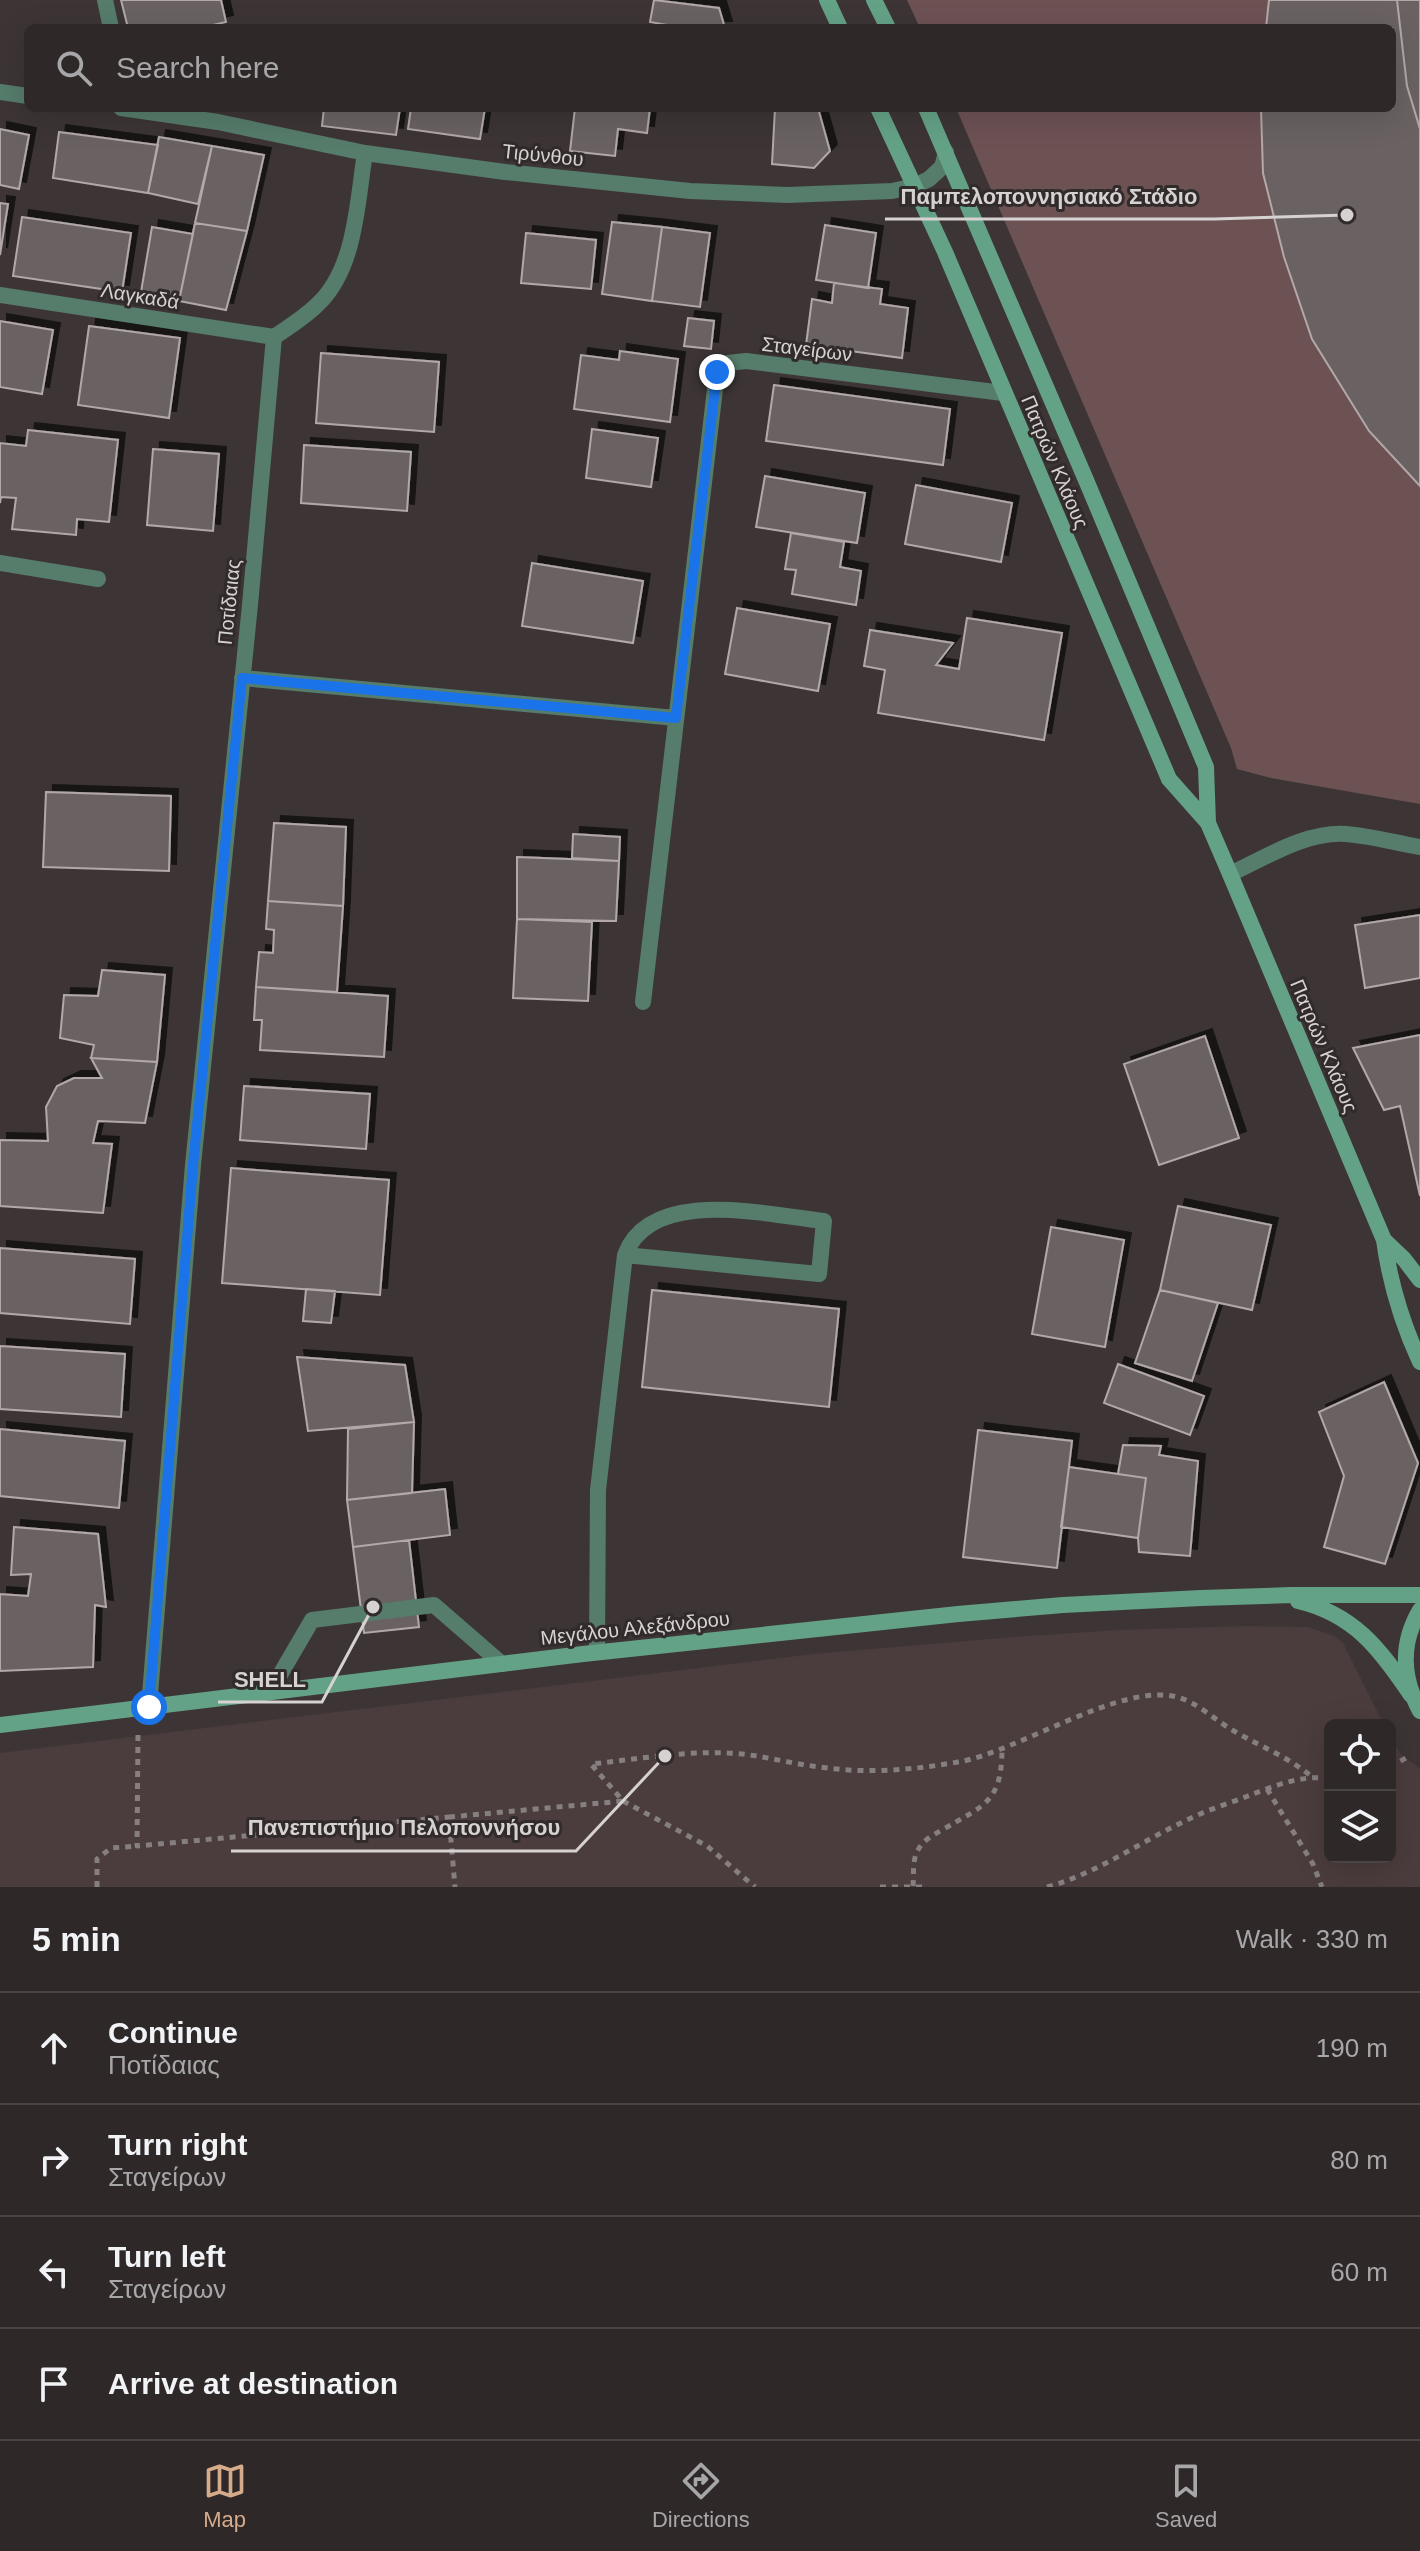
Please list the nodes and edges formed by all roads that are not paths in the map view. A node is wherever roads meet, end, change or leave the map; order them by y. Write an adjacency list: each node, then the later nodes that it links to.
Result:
1 (105, 0): 4 (street)
2 (827, 0): 5 (main road)
3 (874, 0): 6 (main road)
4 (110, 24)
5 (838, 24)
6 (886, 24)
7 (0, 92): 8 (street)
8 (24, 95)
9 (154, 112): 13 (street, Τιρύνθου)
10 (880, 112): 14 (main road, Πατρών Κλάους)
11 (928, 112): 12 (main road, Πατρών Κλάους)
12 (946, 152): 14 (street, Τιρύνθου); 22 (main road, Πατρών Κλάους)
13 (365, 153): 14 (street, Τιρύνθου); 16 (street)
14 (915, 186): 17 (main road, Πατρών Κλάους)
15 (0, 295): 16 (street, Λαγκαδά)
16 (274, 337): 20 (street, Ποτίδαιας)
17 (1003, 393): 21 (street, Σταγείρων); 22 (main road, Πατρών Κλάους)
18 (0, 563): 19 (street)
19 (98, 579)
20 (242, 678): 21 (street); 37 (street, Ποτίδαιας)
21 (676, 718): 25 (street, Σταγείρων)
22 (1208, 823): 24 (main road, Πατρών Κλάους)
23 (1420, 847): 24 (street)
24 (1230, 874): 26 (main road, Πατρών Κλάους)
25 (643, 1002)
26 (1384, 1240): 28 (main road); 29 (main road)
27 (625, 1255): 27 (street); 33 (street)
28 (1420, 1280)
29 (1420, 1362)
30 (1420, 1595): 31 (main road)
31 (1277, 1596): 33 (main road, Μεγάλου Αλεξάνδρου); 36 (main road)
32 (1420, 1610): 36 (main road)
33 (597, 1652): 34 (main road, Μεγάλου Αλεξάνδρου)
34 (502, 1664): 35 (main road, Μεγάλου Αλεξάνδρου); 35 (street)
35 (270, 1692): 37 (main road, Μεγάλου Αλεξάνδρου)
36 (1411, 1695): 38 (main road)
37 (149, 1707): 39 (main road, Μεγάλου Αλεξάνδρου)
38 (1420, 1711)
39 (0, 1725)

